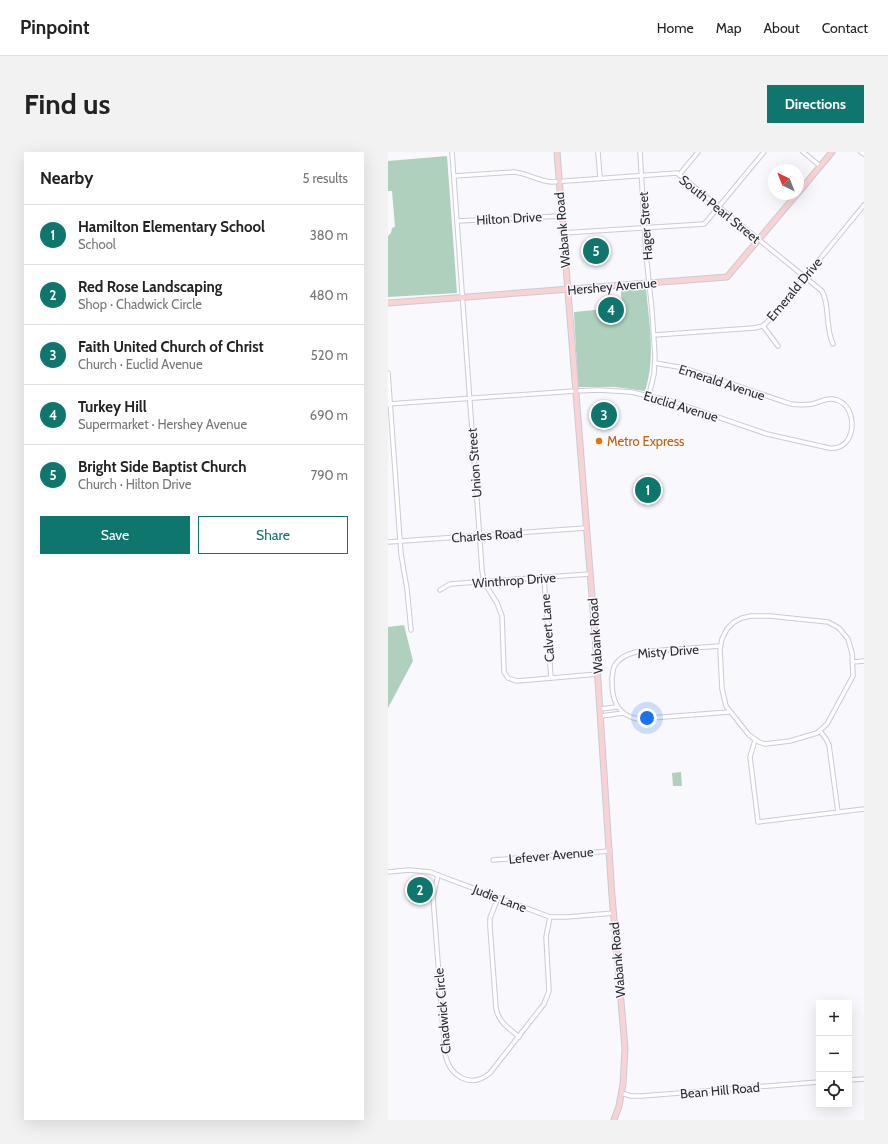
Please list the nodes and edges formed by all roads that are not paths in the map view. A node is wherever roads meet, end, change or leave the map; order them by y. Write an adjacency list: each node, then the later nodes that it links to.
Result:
1 (452, 152): 13 (street, Union Street)
2 (557, 152): 16 (street, Wabank Road)
3 (598, 152): 15 (street)
4 (640, 152): 14 (street, Hager Street)
5 (698, 152): 12 (street)
6 (764, 152): 20 (street)
7 (803, 152): 11 (street)
8 (832, 152): 11 (street, Hershey Avenue)
9 (861, 152): 10 (street)
10 (864, 154)
11 (820, 166): 17 (street, Hershey Avenue)
12 (679, 175): 14 (street, South Pearl Street); 20 (street, South Pearl Street)
13 (454, 176): 16 (street, South Pearl Street); 22 (street, Union Street)
14 (642, 176): 15 (street, South Pearl Street); 23 (street, Hager Street)
15 (600, 178): 16 (street, South Pearl Street)
16 (558, 182): 21 (street, Wabank Road)
17 (804, 186)
18 (793, 200): 25 (street, Hershey Avenue)
19 (864, 205): 26 (street, Emerald Drive)
20 (718, 208): 23 (street); 25 (street, South Pearl Street)
21 (561, 216): 22 (street, Hilton Drive); 24 (street, Wabank Road)
22 (457, 221): 29 (street, Union Street)
23 (645, 227): 24 (street); 27 (street, Hager Street)
24 (562, 233): 28 (street, Wabank Road)
25 (759, 241): 26 (street, South Pearl Street); 27 (street, Hershey Avenue)
26 (804, 277): 31 (street, Emerald Drive); 33 (street, South Pearl Street)
27 (649, 282): 28 (street, Hershey Avenue); 32 (street, Hager Street)
28 (567, 290): 29 (street, Hershey Avenue); 37 (street, Wabank Road)
29 (462, 297): 30 (street, Hershey Avenue); 39 (street, Union Street)
30 (388, 303)
31 (763, 326): 32 (street, Emerald Drive); 34 (street)
32 (654, 335): 35 (street, Hager Street)
33 (833, 344)
34 (778, 346)
35 (655, 363): 38 (street, Hager Street); 41 (street, Emerald Avenue)
36 (388, 373): 40 (street)
37 (575, 391): 38 (street, Euclid Avenue); 39 (street, Euclid Avenue); 42 (street, Wabank Road)
38 (649, 395): 41 (street, Euclid Avenue)
39 (470, 398): 40 (street, Euclid Avenue); 43 (street, Union Street)
40 (389, 404): 45 (street)
41 (789, 404)
42 (586, 528): 43 (street, Charles Road); 46 (street, Wabank Road)
43 (480, 536): 45 (street, Charles Road); 48 (street, Union Street)
44 (388, 542): 45 (street, Charles Road)
45 (400, 542): 50 (street)
46 (590, 574): 47 (street, Winthrop Drive); 54 (street, Wabank Road)
47 (544, 578): 48 (street, Winthrop Drive); 55 (street, Calvert Lane)
48 (484, 582): 49 (street, Winthrop Drive); 55 (street, Union Street)
49 (440, 590)
50 (411, 630)
51 (720, 646): 53 (street); 56 (street, Misty Drive); 58 (street)
52 (864, 661): 53 (street)
53 (853, 662): 61 (street)
54 (598, 674): 55 (street, Union Street); 57 (street, Wabank Road)
55 (551, 678)
56 (617, 707): 57 (street); 59 (street)
57 (600, 709): 60 (street, Wabank Road)
58 (729, 712): 59 (street); 62 (street)
59 (623, 713): 60 (street)
60 (601, 716): 65 (street, Wabank Road)
61 (820, 731): 62 (street); 64 (street)
62 (755, 740): 64 (street)
63 (864, 809): 64 (street)
64 (838, 812)
65 (610, 851): 66 (street, Lefever Avenue); 70 (street, Wabank Road)
66 (493, 860)
67 (388, 872): 68 (street, Judie Lane)
68 (438, 875): 69 (street, Judie Lane); 72 (street, Chadwick Circle)
69 (498, 898): 71 (street, Judie Lane); 72 (street)
70 (614, 913): 71 (street, Judie Lane); 76 (street, Wabank Road)
71 (550, 916): 72 (street, Chadwick Circle)
72 (519, 1037)
73 (864, 1079): 74 (street)
74 (852, 1080)
75 (816, 1082): 76 (street, Bean Hill Road)
76 (622, 1093): 77 (street, Wabank Road)
77 (614, 1120)

